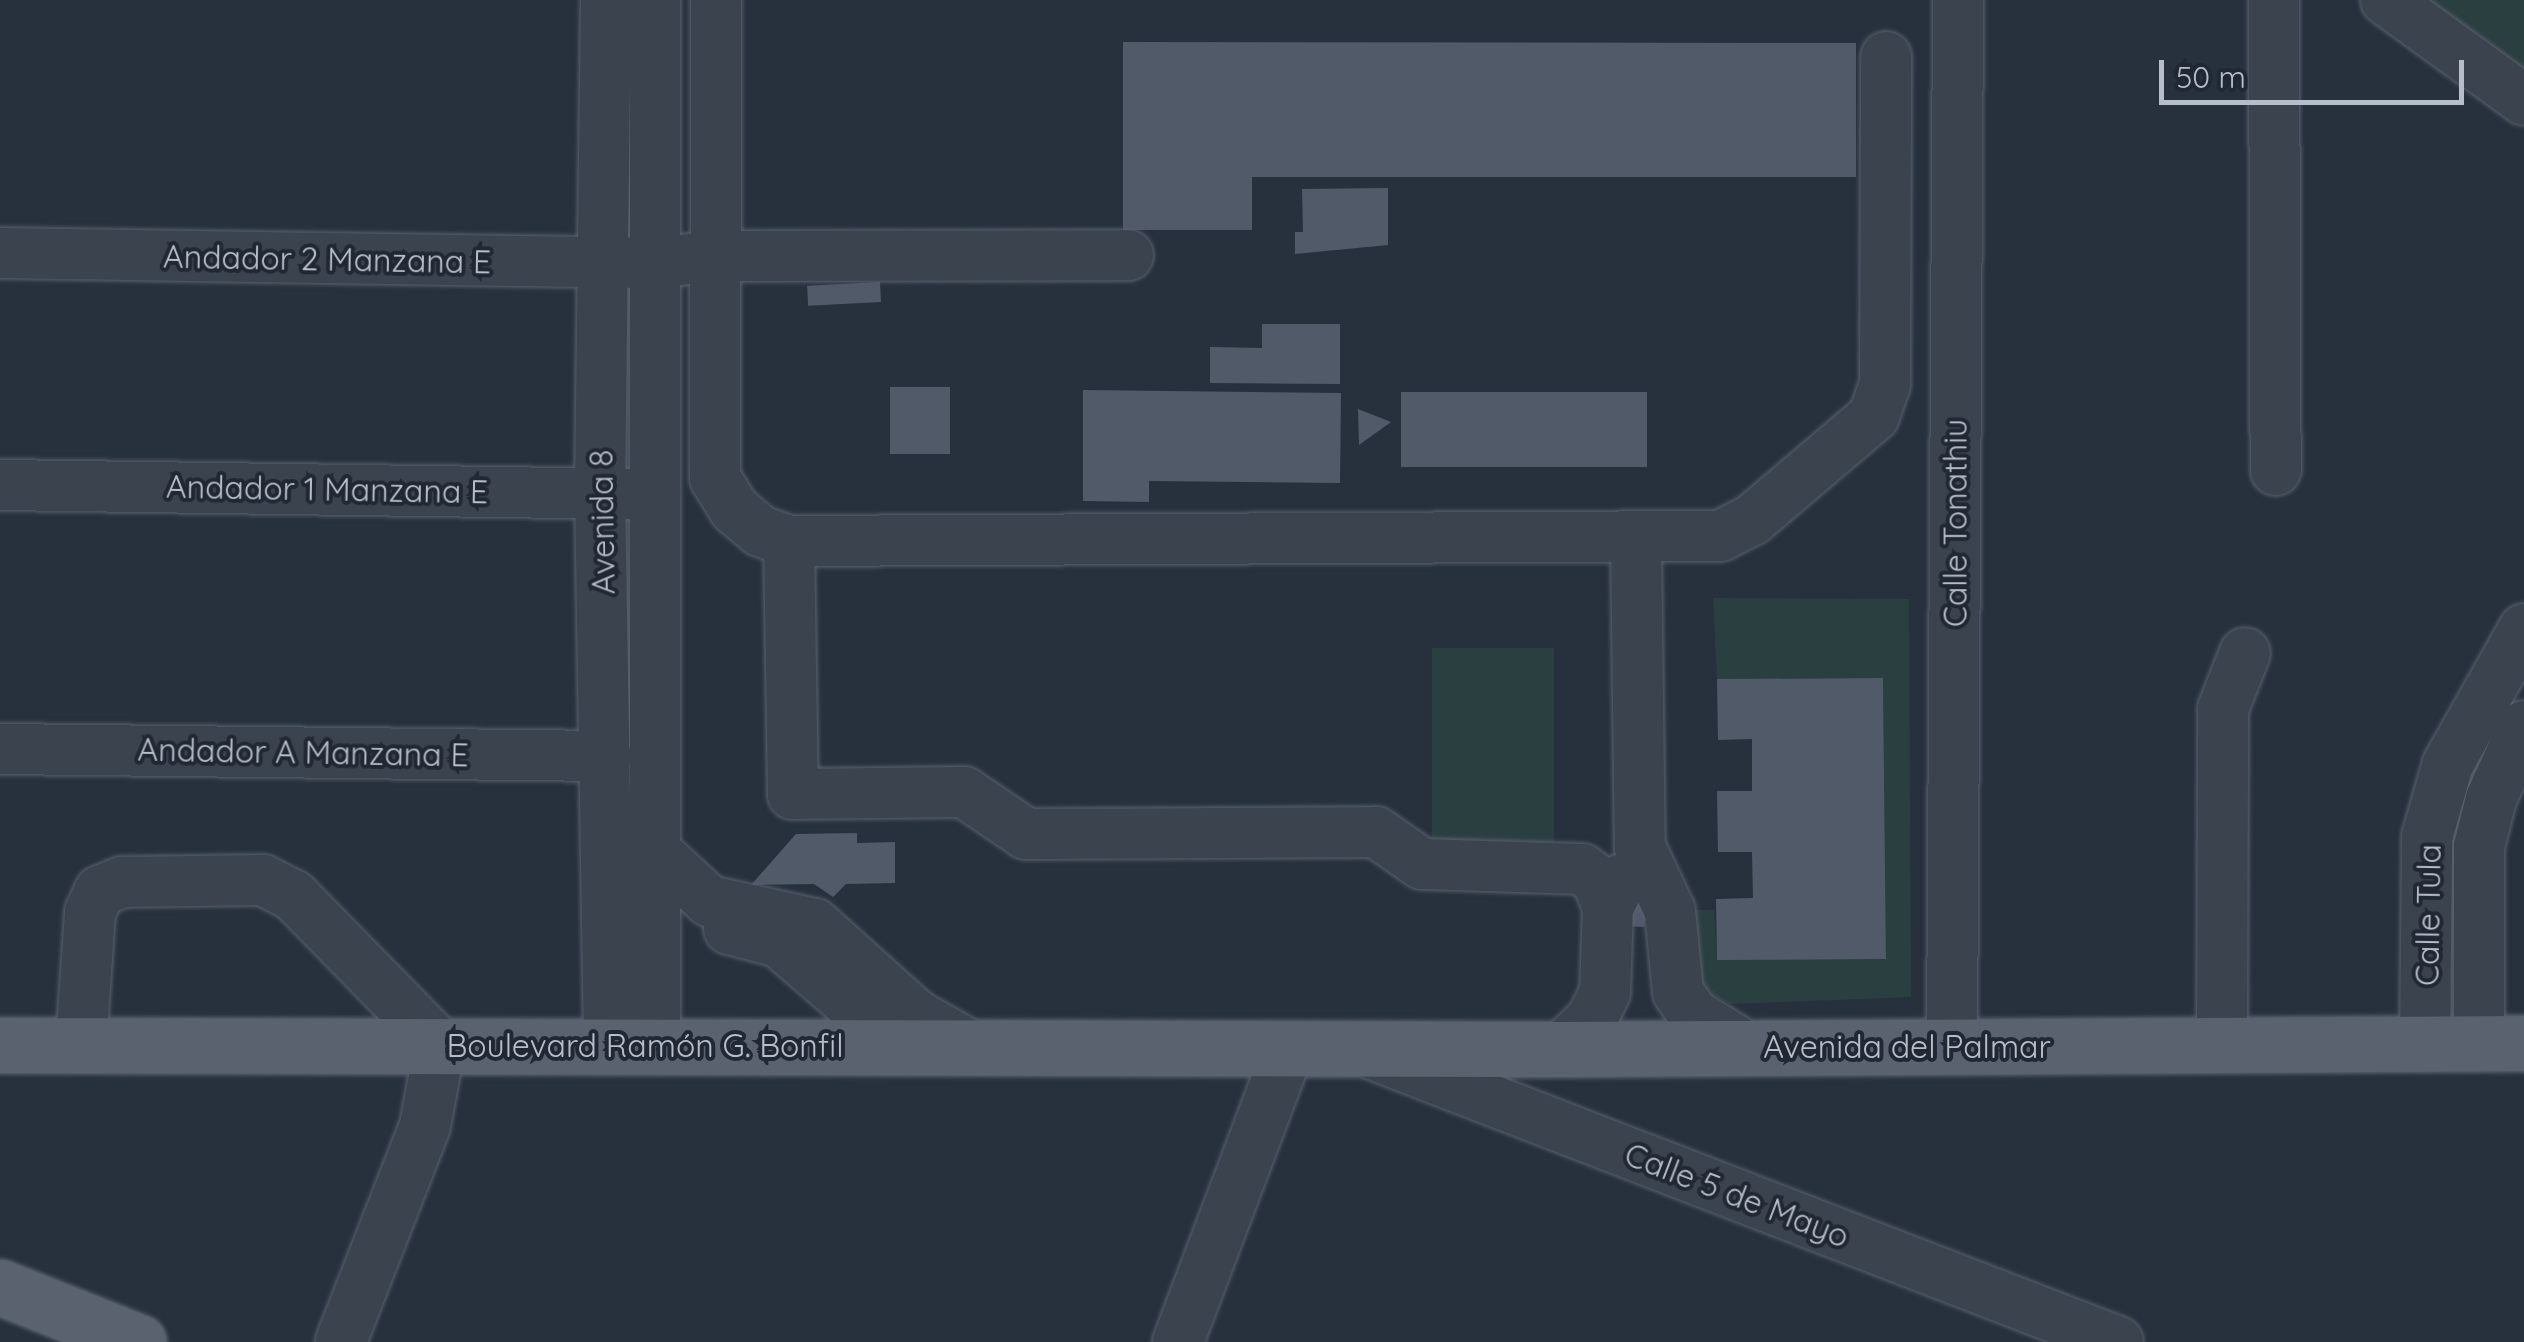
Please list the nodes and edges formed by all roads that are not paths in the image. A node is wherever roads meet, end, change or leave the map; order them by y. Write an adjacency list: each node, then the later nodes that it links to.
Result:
1 (606, 0): 12 (street, Avenida 8)
2 (655, 0): 13 (street, Avenida 8)
3 (716, 0): 11 (street)
4 (1958, 0): 36 (street, Calle Tonathiu)
5 (2274, 0): 14 (street)
6 (2386, 0): 8 (street)
7 (1886, 57): 18 (street)
8 (2524, 100)
9 (0, 253): 12 (street, Andador 2 Manzana E)
10 (1128, 255): 11 (street, Andador 2 Manzana E)
11 (716, 256): 13 (street, Andador 2 Manzana E); 19 (street)
12 (602, 263): 13 (street, Andador 2 Manzana E); 16 (street, Avenida 8)
13 (653, 264): 17 (street, Avenida 8)
14 (2276, 470)
15 (0, 485): 16 (street, Andador 1 Manzana E)
16 (600, 493): 17 (street, Andador 1 Manzana E); 24 (street, Avenida 8)
17 (654, 494): 26 (street, Avenida 8)
18 (1636, 538): 19 (street); 25 (street)
19 (789, 542): 27 (street)
20 (2524, 629): 31 (street, Calle Tula)
21 (2245, 653): 34 (street)
22 (2524, 726): 28 (street, Calle Tula)
23 (0, 749): 24 (street, Andador A Manzana E)
24 (606, 756): 30 (street, Avenida 8)
25 (1640, 847): 27 (street); 37 (street)
26 (665, 862): 30 (street, Avenida 8); 35 (street)
27 (1608, 908): 40 (street)
28 (2501, 1043): 31 (main road, Avenida del Palmar)
29 (440, 1044): 30 (main road, Boulevard Ramón G. Bonfil); 33 (main road, Boulevard Ramón G. Bonfil); 33 (street); 43 (street)
30 (632, 1044): 35 (main road, Boulevard Ramón G. Bonfil)
31 (2425, 1044): 34 (main road, Avenida del Palmar)
32 (0, 1045): 33 (main road, Boulevard Ramón G. Bonfil)
33 (80, 1045)
34 (2222, 1045): 36 (main road, Avenida del Palmar)
35 (971, 1046): 39 (main road, Boulevard Ramón G. Bonfil)
36 (1952, 1046): 37 (main road, Avenida del Palmar)
37 (1746, 1047): 40 (main road, Avenida del Palmar)
38 (1356, 1048): 39 (main road, Avenida del Palmar); 40 (main road, Avenida del Palmar); 45 (street, Calle 5 de Mayo)
39 (1289, 1049): 44 (street)
40 (1561, 1049)
41 (0, 1287): 42 (main road)
42 (138, 1342)
43 (342, 1342)
44 (1178, 1342)
45 (2118, 1342)

